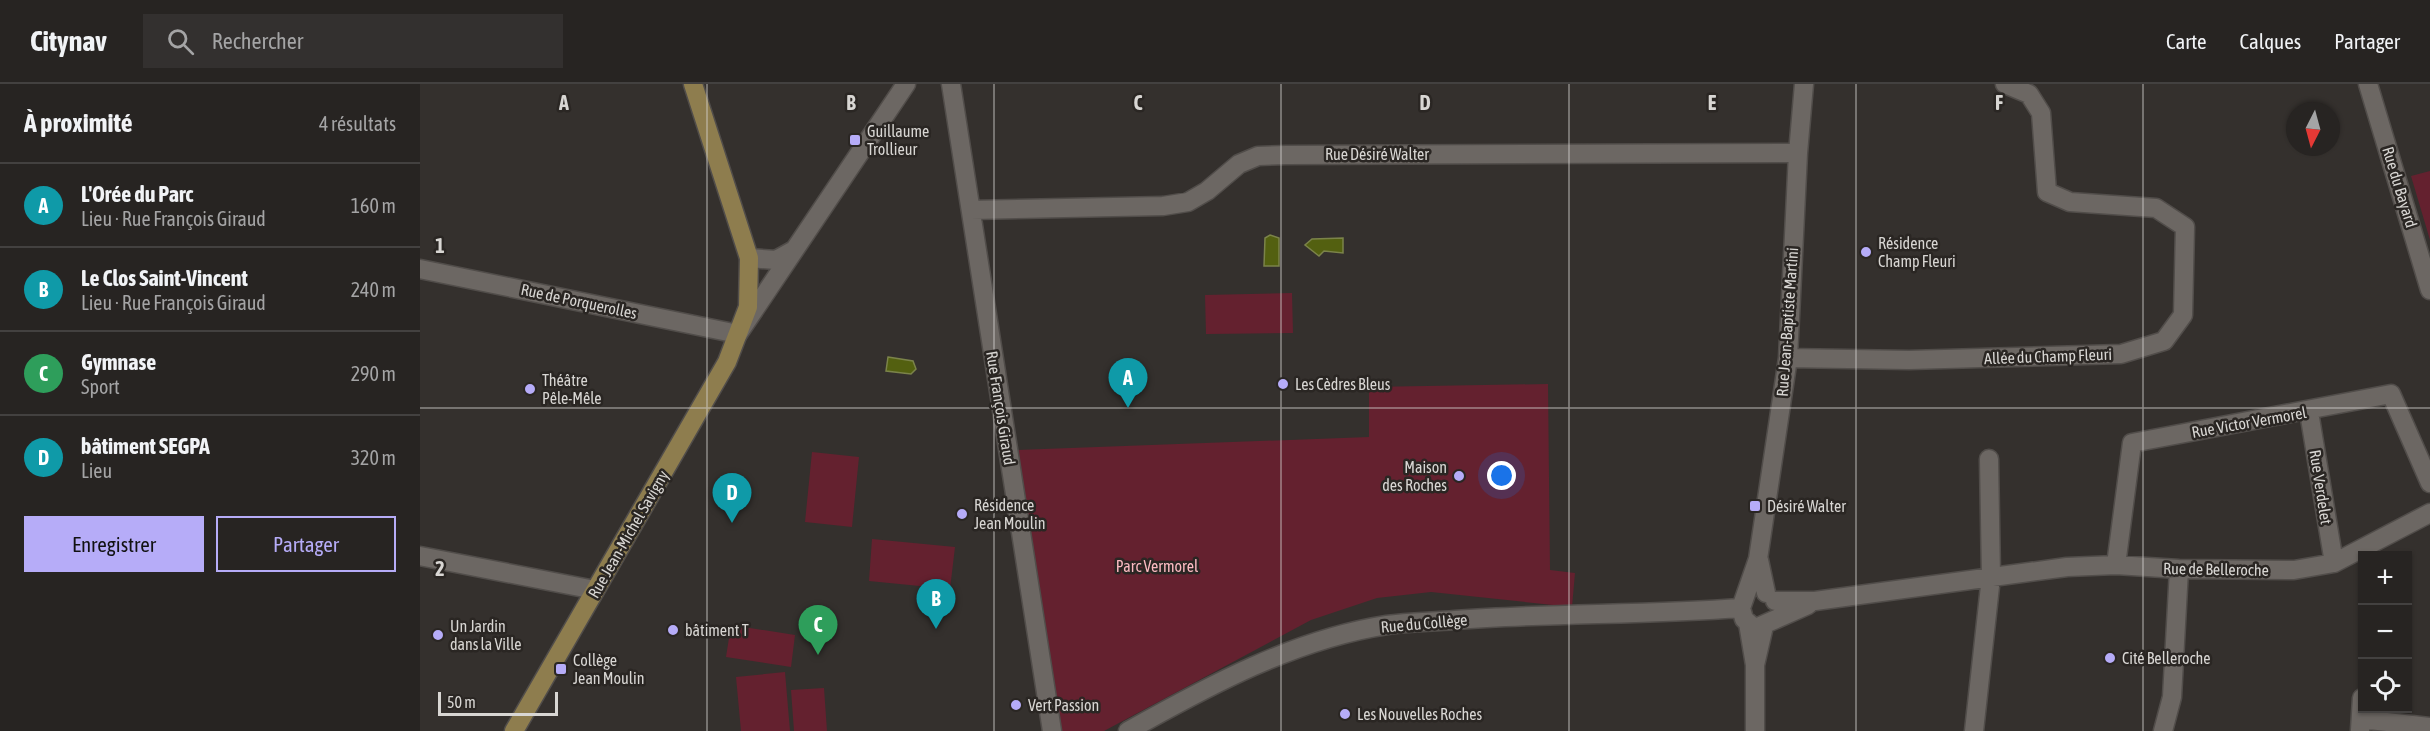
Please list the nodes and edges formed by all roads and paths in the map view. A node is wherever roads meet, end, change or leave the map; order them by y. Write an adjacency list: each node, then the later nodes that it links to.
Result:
1 (693, 84): 10 (main road, Rue Jean-Michel Savigny)
2 (906, 84): 9 (street, Rue Jean-Michel Savigny)
3 (951, 84): 8 (street, Rue François Giraud)
4 (1803, 84): 7 (street, Rue Jean-Baptiste Martini)
5 (2005, 84): 15 (street, Allée du Champ Fleuri)
6 (2368, 84): 13 (street, Rue du Bayard)
7 (1798, 153): 8 (street, Rue Désiré Walter); 15 (street, Rue Jean-Baptiste Martini)
8 (971, 210): 32 (street, Rue François Giraud)
9 (795, 249): 10 (street); 12 (street, Rue Jean-Michel Savigny); 14 (street, Rue Jean-Michel Savigny)
10 (748, 258): 12 (main road, Rue Jean-Michel Savigny)
11 (420, 269): 14 (street, Rue de Porquerolles)
12 (748, 279): 14 (main road, Rue Jean-Michel Savigny)
13 (2430, 290)
14 (738, 334): 26 (main road, Rue Jean-Michel Savigny)
15 (1788, 358): 28 (street, Rue Jean-Baptiste Martini)
16 (2309, 411): 18 (street, Rue Victor Vermorel); 22 (street, Rue Verdelet); 23 (street, Rue Victor Vermorel)
17 (1989, 459): 25 (street)
18 (2430, 483)
19 (2430, 513): 20 (street, Rue de Belleroche)
20 (2373, 549): 22 (street, Rue de Belleroche)
21 (420, 556): 26 (street)
22 (2334, 562): 24 (street, Rue de Belleroche)
23 (2116, 565): 24 (street, Rue de Belleroche); 25 (street, Rue de Belleroche)
24 (2179, 569): 36 (street)
25 (1990, 577): 27 (street, Rue de Belleroche); 35 (street)
26 (595, 590): 31 (main road, Rue Jean-Michel Savigny)
27 (1815, 602): 28 (street, Rue du Collège)
28 (1759, 610): 33 (street, Rue du Collège); 34 (street, Rue Jean-Baptiste Martini)
29 (2360, 725): 30 (street)
30 (2430, 727)
31 (514, 731)
32 (1052, 731)
33 (1128, 731)
34 (1755, 731)
35 (1974, 731)
36 (2163, 731)

